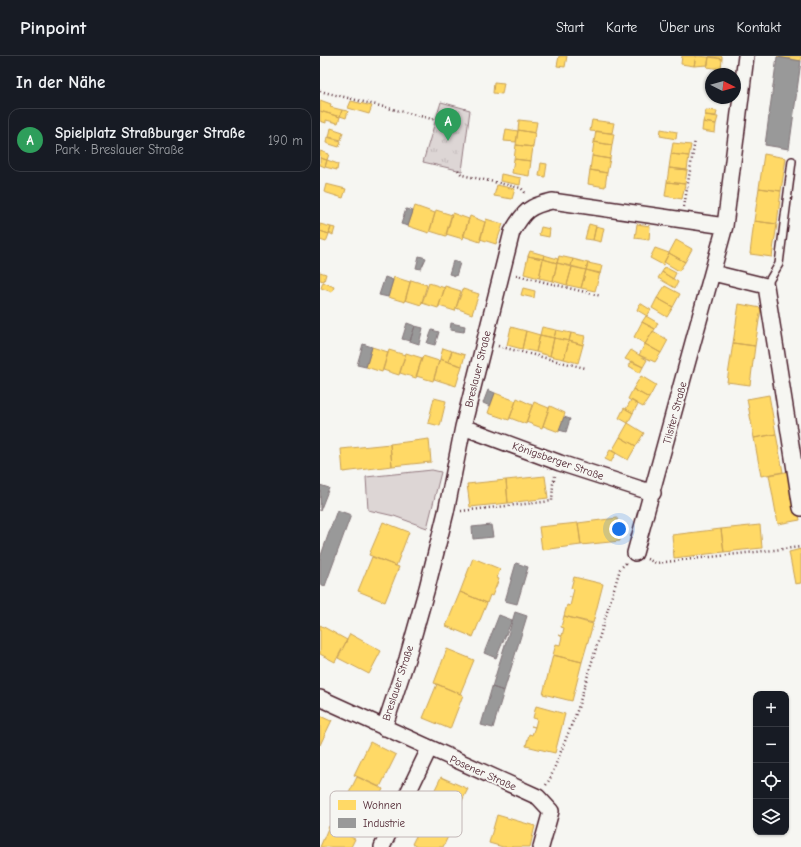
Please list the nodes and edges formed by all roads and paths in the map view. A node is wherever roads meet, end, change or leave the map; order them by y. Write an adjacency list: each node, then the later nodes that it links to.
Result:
1 (746, 56): 9 (street, Tilsiter Straße)
2 (320, 91): 3 (path)
3 (436, 120)
4 (695, 140): 8 (path)
5 (792, 161): 12 (lane)
6 (458, 170): 7 (path)
7 (534, 205): 8 (street); 10 (street, Breslauer Straße)
8 (682, 220): 9 (street)
9 (725, 226): 11 (street, Tilsiter Straße)
10 (502, 272): 13 (path); 14 (street, Breslauer Straße)
11 (713, 273): 12 (street); 18 (street, Tilsiter Straße)
12 (766, 286): 19 (street)
13 (601, 296)
14 (484, 343): 15 (path); 16 (street, Breslauer Straße)
15 (585, 368)
16 (463, 427): 17 (street, Königsberger Straße); 20 (street, Breslauer Straße)
17 (560, 462): 18 (street, Königsberger Straße); 20 (path)
18 (653, 493): 22 (street, Tilsiter Straße)
19 (801, 508)
20 (446, 512): 24 (street, Breslauer Straße)
21 (801, 547): 22 (path)
22 (635, 553): 27 (path)
23 (320, 698): 24 (street, Posener Straße)
24 (384, 728): 25 (street, Posener Straße)
25 (429, 749): 26 (street); 27 (street, Posener Straße)
26 (409, 791)
27 (538, 797): 30 (street)
28 (387, 837): 29 (street)
29 (382, 847)
30 (541, 847)

